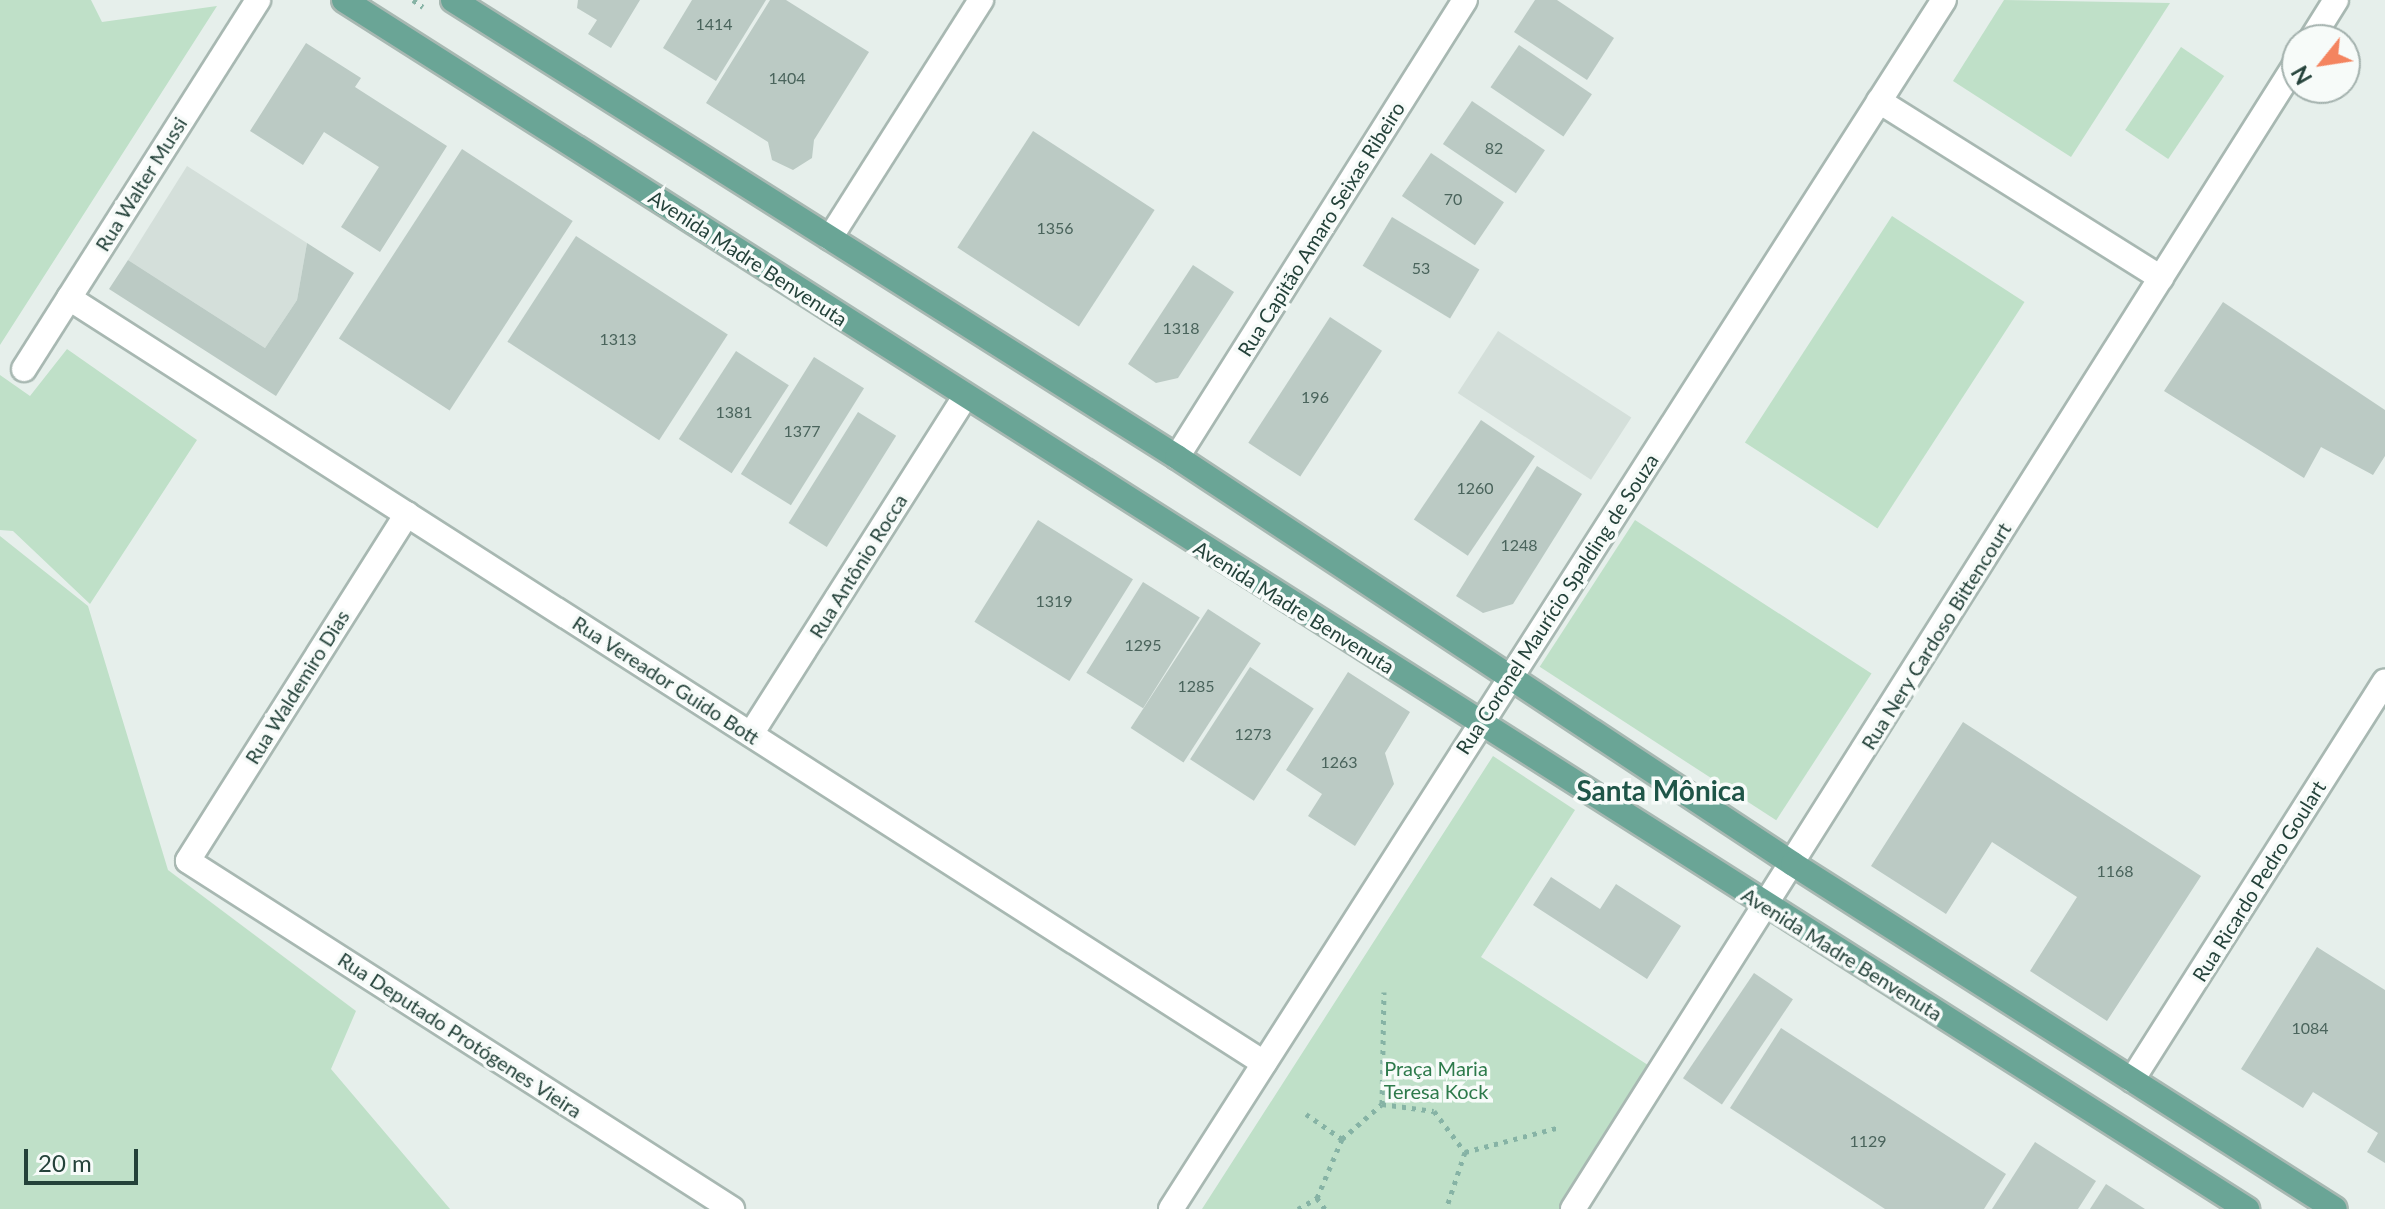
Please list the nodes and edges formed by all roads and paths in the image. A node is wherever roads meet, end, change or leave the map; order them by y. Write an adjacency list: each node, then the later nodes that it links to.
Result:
1 (258, 0): 13 (street, Rua Walter Mussi)
2 (344, 0): 15 (main road, Avenida Madre Benvenuta)
3 (453, 0): 11 (main road)
4 (981, 0): 11 (street)
5 (1465, 0): 16 (street, Rua Capitão Amaro Seixas Ribeiro)
6 (1944, 0): 10 (street, Rua Coronel Maurício Spalding de Souza)
7 (2336, 0): 8 (street)
8 (2321, 24)
9 (2281, 87): 12 (street, Rua Nery Cardoso Bittencourt)
10 (1879, 101): 12 (street); 18 (street, Rua Coronel Maurício Spalding de Souza)
11 (830, 238): 16 (main road)
12 (2161, 278): 23 (street, Rua Nery Cardoso Bittencourt)
13 (69, 298): 14 (street, Rua Walter Mussi); 17 (street, Rua Vereador Guido Bott)
14 (24, 369)
15 (964, 398): 20 (main road, Avenida Madre Benvenuta); 21 (street, Rua Antônio Rocca)
16 (1177, 457): 18 (main road)
17 (407, 514): 21 (street, Rua Vereador Guido Bott); 22 (street, Rua Waldemiro Dias)
18 (1510, 676): 20 (street, Rua Coronel Maurício Spalding de Souza); 23 (main road)
19 (2385, 681): 27 (street, Rua Ricardo Pedro Goulart)
20 (1479, 725): 24 (main road, Avenida Madre Benvenuta); 26 (street, Rua Coronel Maurício Spalding de Souza)
21 (751, 734): 26 (street, Rua Vereador Guido Bott)
22 (188, 861): 34 (street, Rua Deputado Protógenes Vieira)
23 (1793, 864): 24 (street, Rua Nery Cardoso Bittencourt); 27 (main road)
24 (1765, 906): 39 (street, Rua Nery Cardoso Bittencourt); 40 (main road, Avenida Madre Benvenuta)
25 (1384, 992): 28 (path)
26 (1264, 1063): 35 (street, Rua Coronel Maurício Spalding de Souza)
27 (2132, 1080): 41 (main road)
28 (1382, 1104): 31 (path); 32 (path)
29 (1306, 1114): 31 (path)
30 (1560, 1127): 32 (path)
31 (1342, 1139): 33 (path)
32 (1465, 1152): 38 (path)
33 (1317, 1198): 36 (path); 37 (path)
34 (732, 1209)
35 (1171, 1209)
36 (1298, 1209)
37 (1325, 1209)
38 (1446, 1209)
39 (1573, 1209)
40 (2247, 1209)
41 (2335, 1209)

